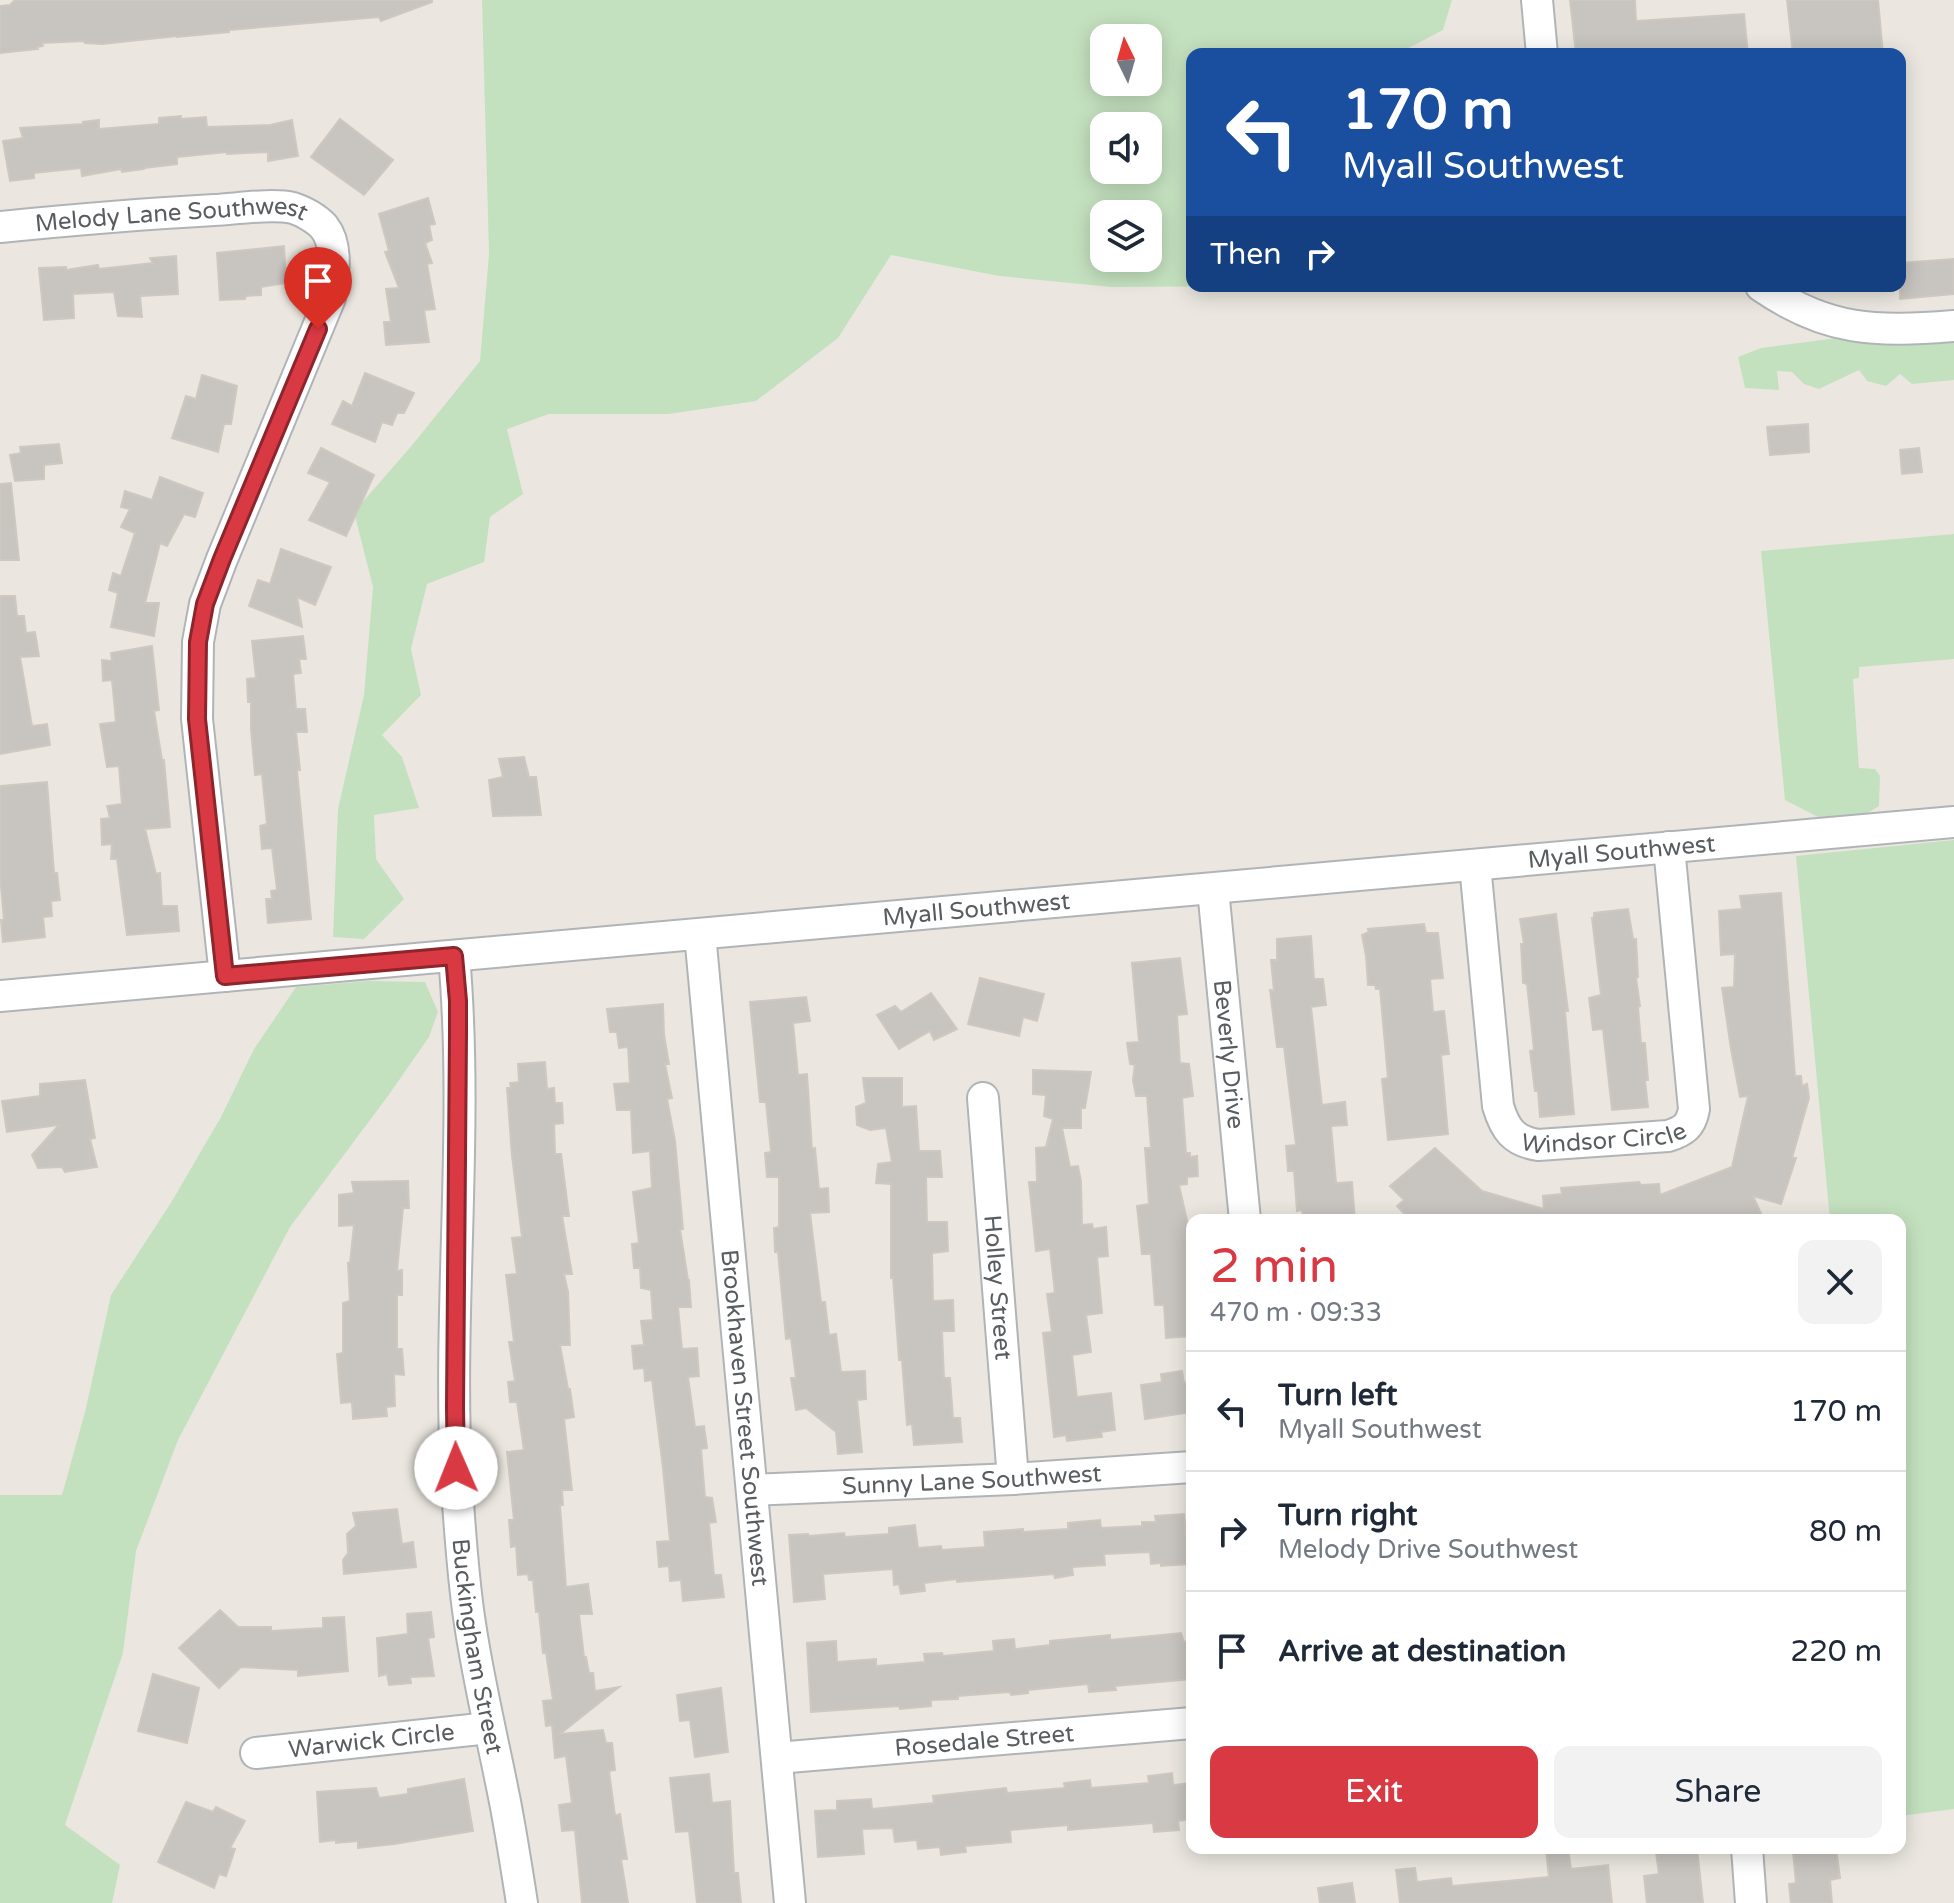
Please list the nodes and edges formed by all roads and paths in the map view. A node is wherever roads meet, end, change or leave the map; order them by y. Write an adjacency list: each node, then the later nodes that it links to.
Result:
1 (1537, 0): 2 (street)
2 (1541, 48)
3 (0, 227): 12 (street, Melody Lane Southwest)
4 (1771, 292): 5 (street)
5 (1954, 326)
6 (1954, 822): 7 (street, Myall Southwest)
7 (1669, 847): 8 (street, Myall Southwest); 8 (street, Windsor Circle)
8 (1475, 865): 9 (street, Myall Southwest)
9 (1213, 889): 10 (street, Myall Southwest); 15 (street, Beverly Drive)
10 (700, 934): 11 (street, Myall Southwest); 18 (street, Brookhaven Street Southwest)
11 (454, 956): 12 (street, Myall Southwest); 20 (street, Buckingham Street)
12 (225, 976): 13 (street, Myall Southwest)
13 (0, 996)
14 (983, 1098): 17 (street, Holley Street)
15 (1244, 1214)
16 (1186, 1467): 17 (street, Sunny Lane Southwest)
17 (1013, 1479): 18 (street, Sunny Lane Southwest)
18 (752, 1490): 22 (street, Brookhaven Street Southwest)
19 (1186, 1724): 22 (street, Rosedale Street)
20 (489, 1728): 21 (street, Warwick Circle); 24 (street, Buckingham Street)
21 (256, 1753)
22 (777, 1758): 25 (street, Brookhaven Street Southwest)
23 (1747, 1854): 26 (street)
24 (522, 1903)
25 (790, 1903)
26 (1751, 1903)

